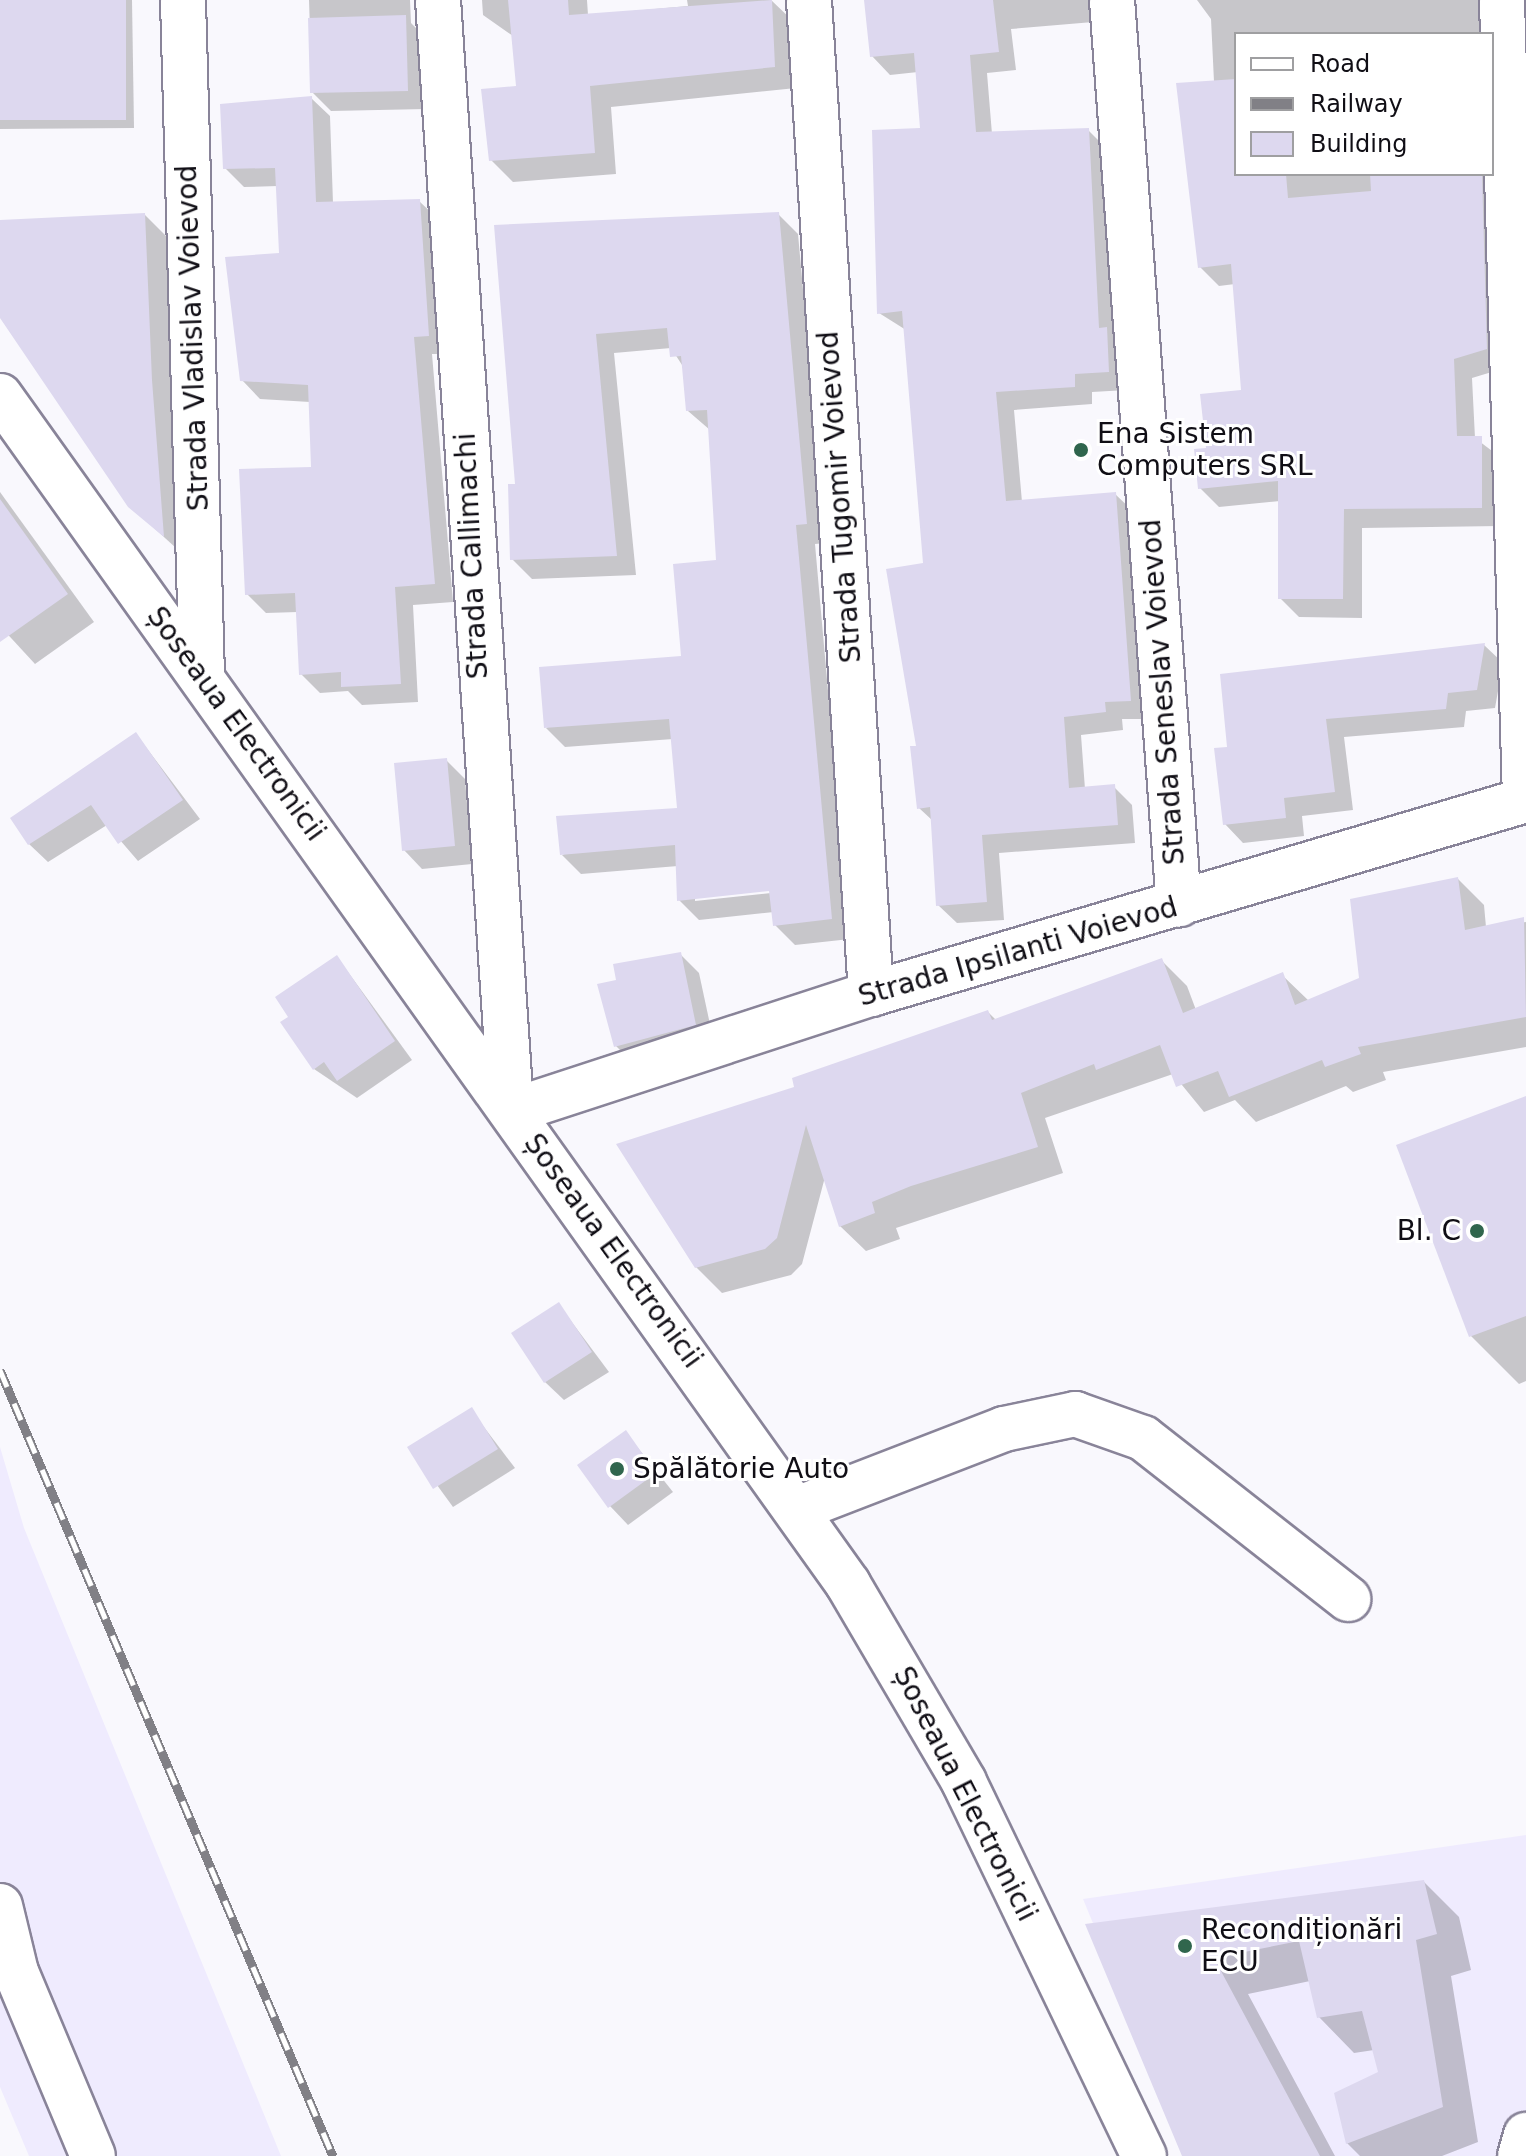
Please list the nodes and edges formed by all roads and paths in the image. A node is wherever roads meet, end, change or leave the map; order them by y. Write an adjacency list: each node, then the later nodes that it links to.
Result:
1 (183, 0): 7 (street, Strada Vladislav Voievod)
2 (438, 0): 11 (street, Strada Callimachi)
3 (809, 0): 10 (street, Strada Tugomir Voievod)
4 (1112, 0): 9 (street, Strada Seneslav Voievod)
5 (1502, 0): 8 (street)
6 (0, 396): 7 (street, Șoseaua Electronicii)
7 (202, 675): 11 (street, Șoseaua Electronicii)
8 (1526, 800): 9 (street, Strada Ipsilanti Voievod)
9 (1179, 905): 10 (street, Strada Ipsilanti Voievod)
10 (871, 994): 11 (street, Strada Ipsilanti Voievod)
11 (512, 1111): 12 (street, Șoseaua Electronicii)
12 (797, 1509): 13 (street); 17 (street, Șoseaua Electronicii)
13 (1348, 1599)
14 (0, 1906): 16 (street)
15 (1526, 2135): 18 (street)
16 (93, 2156)
17 (1144, 2156)
18 (1520, 2156)

